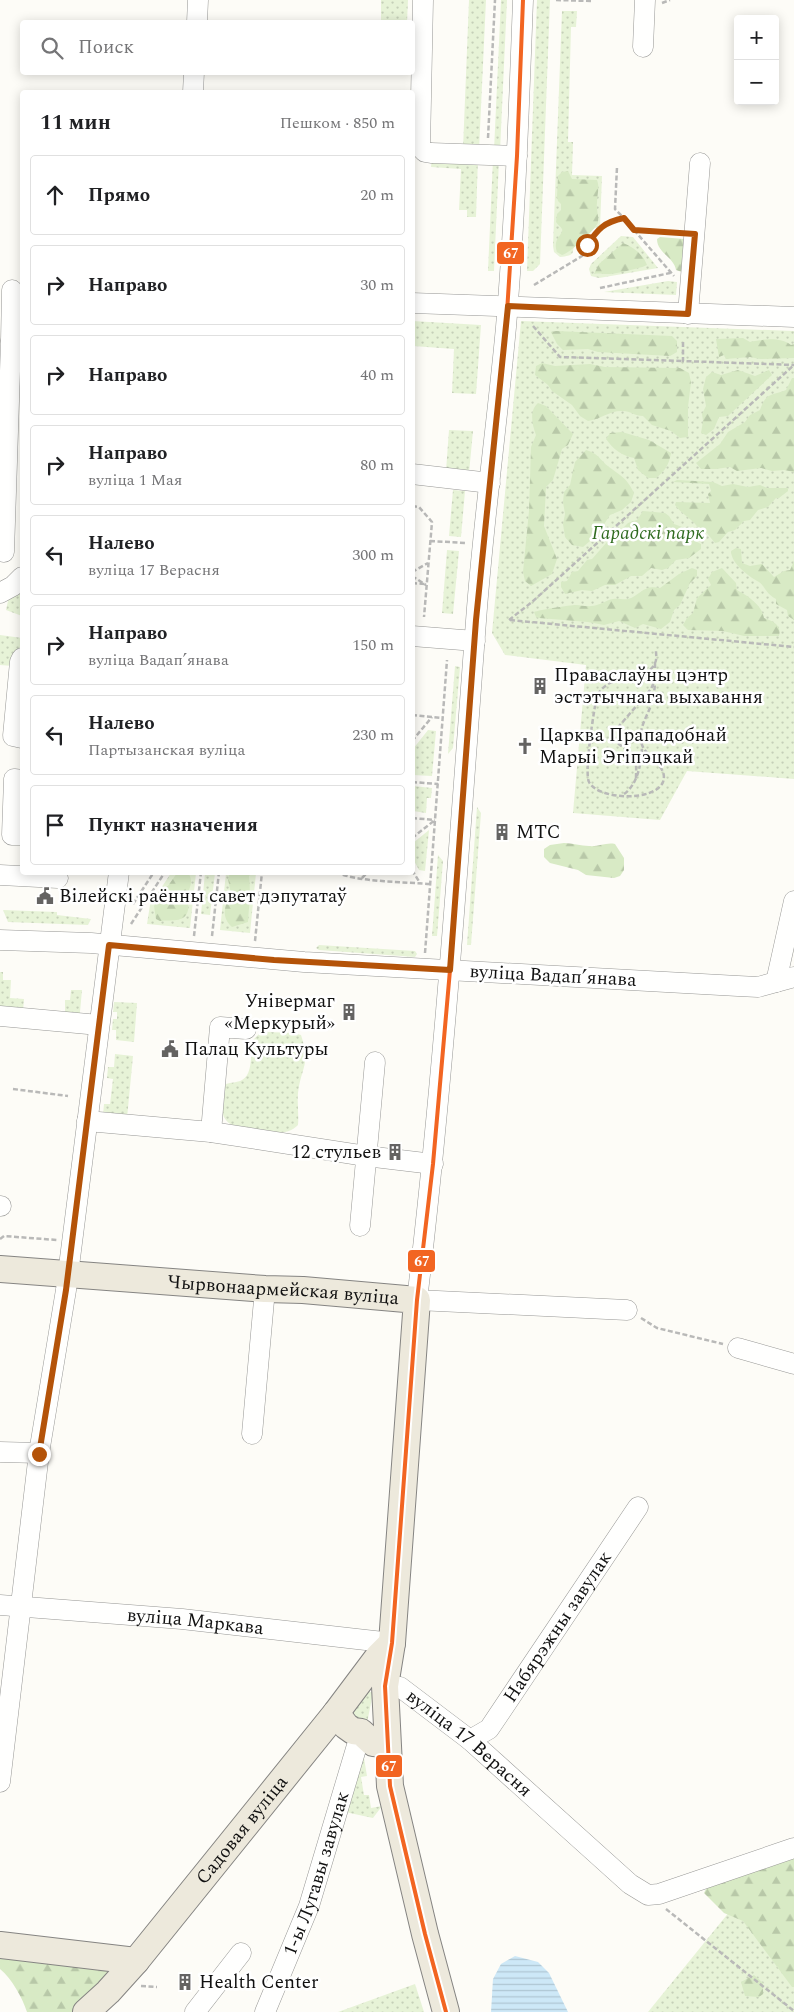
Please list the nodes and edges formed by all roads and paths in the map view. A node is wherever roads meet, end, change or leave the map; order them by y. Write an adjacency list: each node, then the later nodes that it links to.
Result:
1 (198, 0): 8 (street)
2 (424, 0): 13 (street)
3 (495, 0): 12 (path)
4 (523, 0): 13 (street, вуліца 17 Верасня)
5 (556, 0): 7 (path)
6 (645, 0): 9 (street)
7 (590, 1)
8 (197, 20)
9 (644, 47)
10 (194, 75): 11 (street)
11 (193, 90)
12 (488, 142)
13 (517, 156): 23 (street, вуліца 17 Верасня)
14 (700, 163): 18 (street)
15 (617, 167): 16 (path)
16 (624, 218): 17 (path); 19 (path)
17 (634, 230): 18 (path); 20 (path)
18 (695, 234): 24 (street)
19 (534, 285)
20 (600, 288)
21 (11, 290): 27 (street)
22 (415, 303): 23 (street)
23 (508, 306): 24 (street); 32 (street, вуліца 17 Верасня)
24 (688, 314): 25 (street)
25 (794, 317)
26 (532, 324): 29 (path)
27 (17, 341): 33 (street)
28 (683, 342): 29 (path)
29 (682, 362): 30 (path)
30 (794, 365): 46 (path)
31 (415, 474): 32 (street)
32 (490, 483): 45 (street, вуліца 17 Верасня)
33 (14, 505): 37 (street)
34 (415, 506): 35 (path)
35 (430, 541): 36 (path); 38 (path)
36 (467, 544)
37 (4, 552)
38 (428, 562): 39 (path); 42 (path)
39 (415, 572)
40 (415, 576): 42 (path)
41 (415, 584): 42 (path)
42 (426, 585): 43 (path)
43 (424, 617)
44 (415, 636): 45 (street)
45 (475, 641): 91 (street, вуліца 17 Верасня)
46 (794, 647)
47 (656, 651): 49 (path)
48 (448, 660): 54 (path)
49 (655, 663): 51 (path); 62 (path)
50 (20, 678): 56 (street)
51 (655, 680): 57 (path); 58 (path)
52 (415, 715): 53 (path)
53 (432, 716): 54 (path); 55 (path)
54 (443, 718): 61 (path)
55 (415, 737)
56 (20, 738)
57 (642, 746): 58 (path); 62 (path)
58 (636, 778): 62 (path)
59 (20, 780): 65 (street)
60 (415, 782): 61 (path)
61 (438, 784): 64 (path)
62 (620, 796)
63 (415, 818): 64 (path)
64 (435, 820): 66 (path); 81 (path)
65 (20, 835)
66 (415, 836)
67 (0, 875): 78 (street)
68 (119, 875): 89 (street)
69 (152, 875): 83 (path)
70 (164, 875): 84 (path)
71 (200, 875): 85 (path)
72 (219, 875): 86 (path)
73 (262, 875): 88 (path)
74 (347, 875): 77 (path)
75 (364, 875): 79 (path)
76 (415, 875): 80 (path)
77 (355, 877): 79 (path)
78 (58, 878)
79 (361, 878): 80 (path)
80 (420, 883): 81 (path)
81 (430, 884): 90 (path)
82 (794, 900): 92 (street)
83 (130, 909)
84 (126, 930)
85 (194, 936)
86 (212, 937)
87 (0, 940): 89 (street, вуліца Вадапʼянава)
88 (255, 941)
89 (109, 945): 91 (street, вуліца Вадапʼянава); 94 (street)
90 (425, 951)
91 (450, 970): 92 (street, вуліца Вадапʼянава); 102 (street, вуліца 17 Верасня)
92 (785, 980)
93 (0, 1016): 94 (street)
94 (99, 1025): 99 (street)
95 (246, 1029): 100 (street)
96 (375, 1062): 101 (street)
97 (13, 1089): 98 (path)
98 (68, 1096)
99 (87, 1121): 100 (street); 107 (street)
100 (211, 1132): 101 (street)
101 (366, 1156): 102 (street); 103 (street)
102 (433, 1164): 109 (street, вуліца 17 Верасня)
103 (360, 1226)
104 (0, 1239): 105 (path)
105 (58, 1240)
106 (0, 1269): 107 (main road, Чырвонаармейская вуліца)
107 (68, 1274): 108 (main road, Чырвонаармейская вуліца); 116 (street)
108 (265, 1289): 109 (main road, Чырвонаармейская вуліца); 114 (street)
109 (417, 1300): 110 (street, Чырвонаармейская вуліца); 120 (main road, вуліца 17 Верасня)
110 (627, 1310)
111 (657, 1328): 112 (path)
112 (738, 1348): 113 (street)
113 (794, 1364)
114 (252, 1434)
115 (0, 1452): 116 (street)
116 (39, 1454): 119 (street)
117 (638, 1507): 124 (street, Набярэжны завулак)
118 (0, 1605): 119 (street, вуліца Маркава)
119 (21, 1606): 120 (street, вуліца Маркава); 126 (street)
120 (392, 1643): 121 (main road, вуліца 17 Верасня); 122 (main road, Садовая вуліца)
121 (385, 1686): 124 (street, вуліца 17 Верасня); 125 (main road)
122 (336, 1713): 123 (main road); 131 (main road, Садовая вуліца)
123 (361, 1732): 125 (main road); 135 (street, 1-ы Лугавы завулак)
124 (470, 1740): 128 (street, вуліца 17 Верасня)
125 (387, 1744): 136 (main road)
126 (0, 1782)
127 (794, 1848): 128 (street)
128 (648, 1895): 133 (path)
129 (0, 1945): 131 (main road)
130 (242, 1953): 134 (street)
131 (136, 1961): 132 (main road, Садовая вуліца)
132 (94, 2010)
133 (794, 2011)
134 (195, 2012)
135 (265, 2012)
136 (446, 2012)

